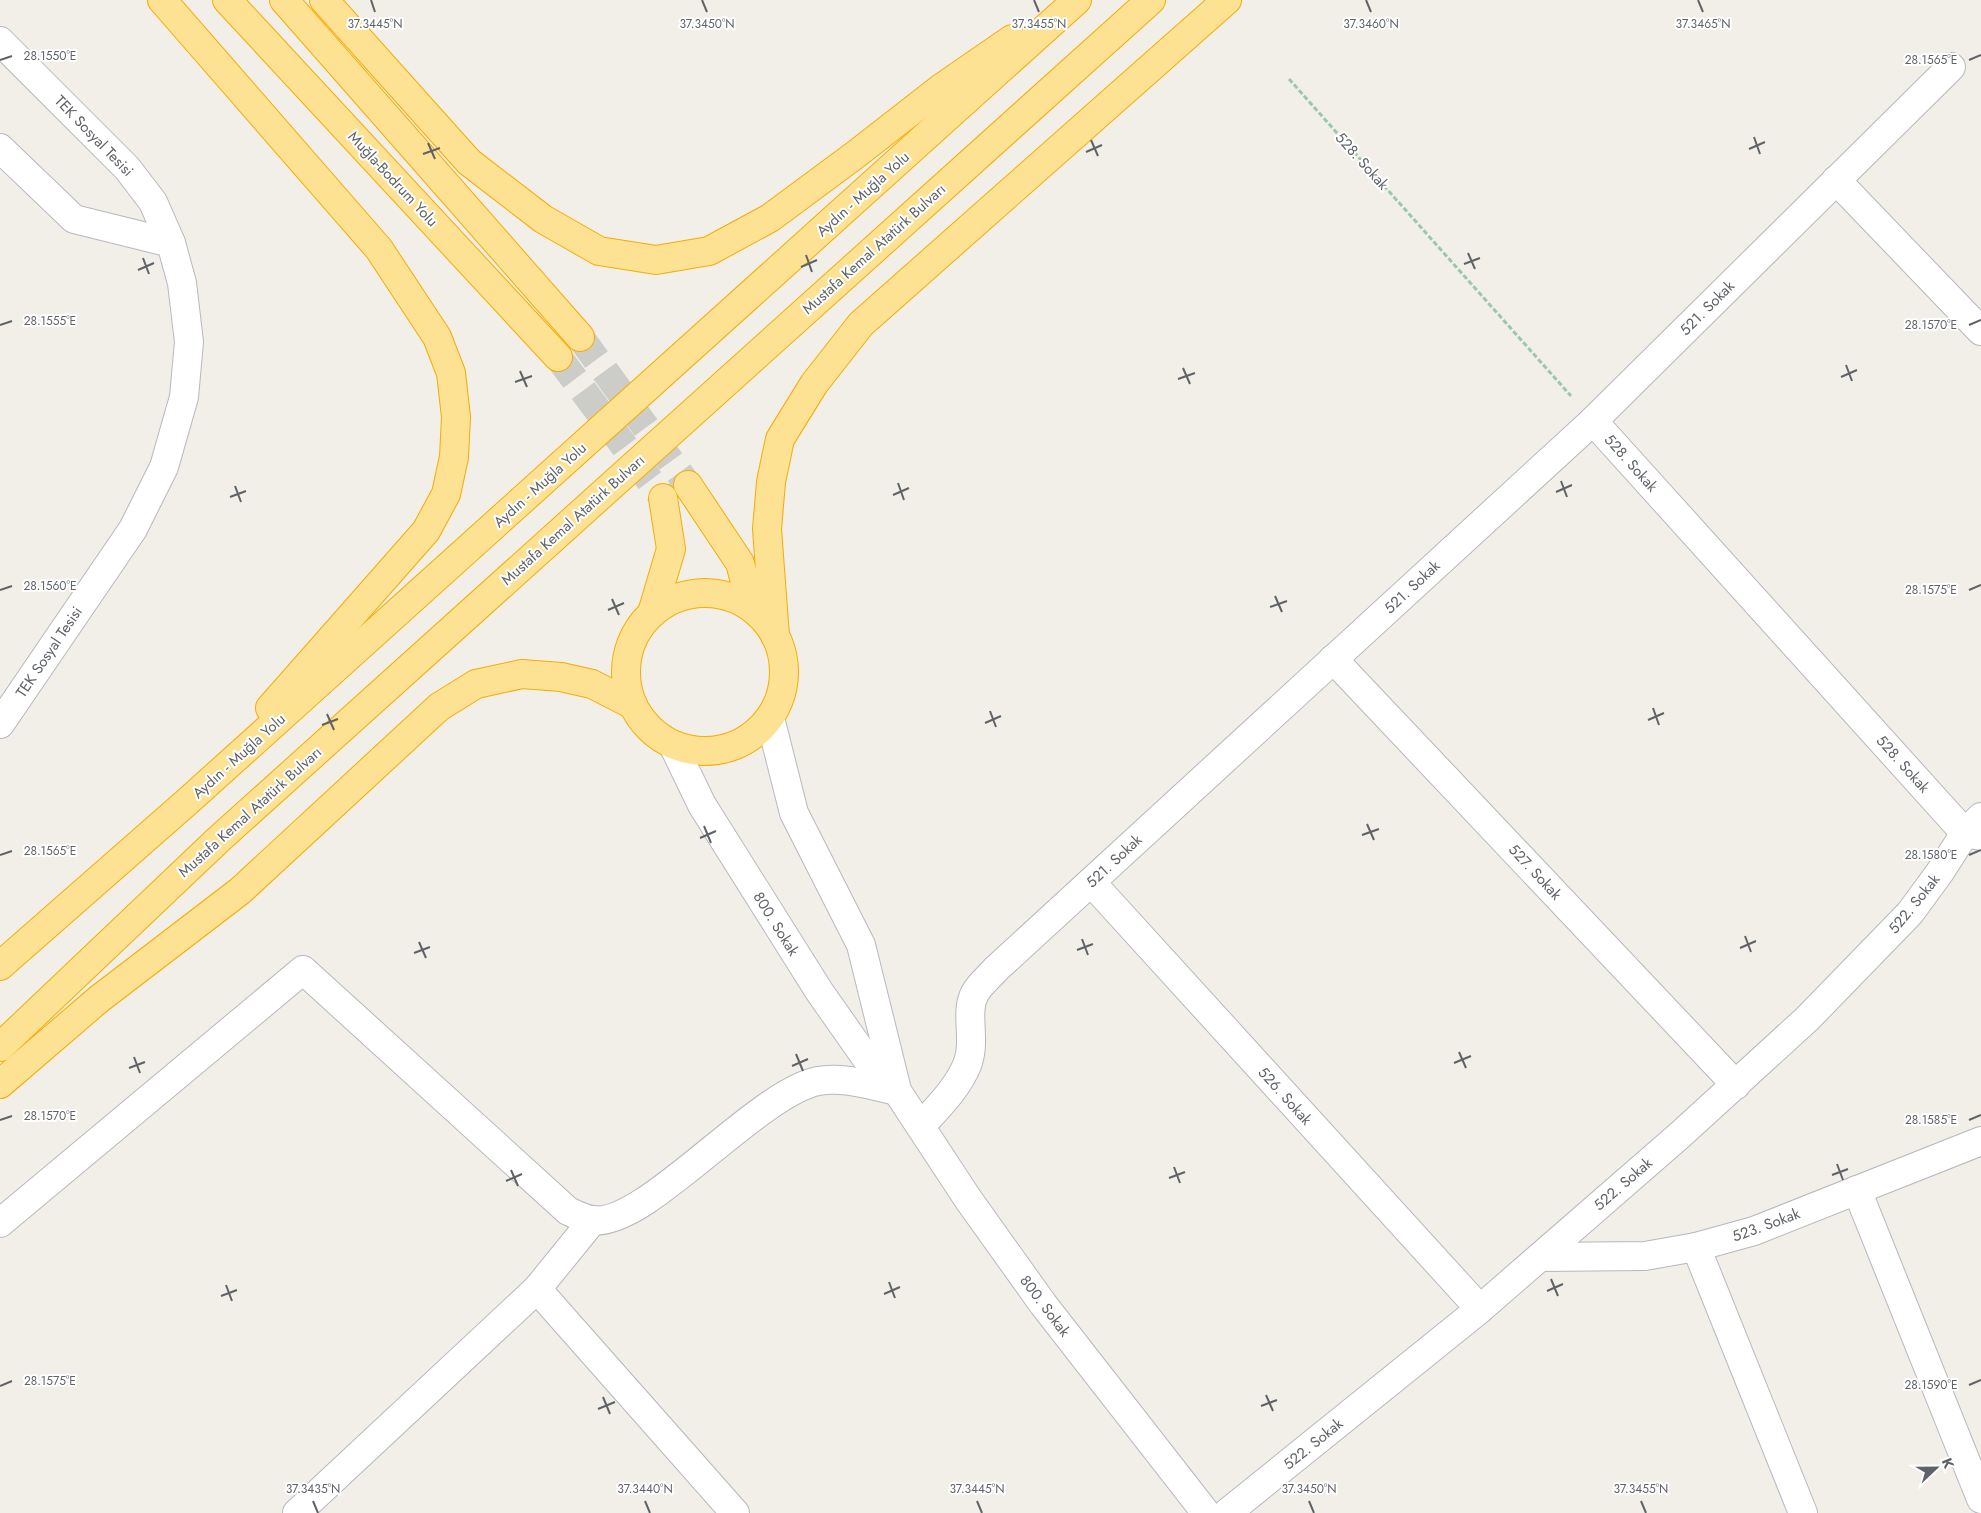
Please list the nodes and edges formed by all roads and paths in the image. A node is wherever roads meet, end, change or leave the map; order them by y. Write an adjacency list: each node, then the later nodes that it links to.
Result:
1 (162, 0): 29 (highway)
2 (227, 0): 17 (highway, Muğla-Bodrum Yolu)
3 (284, 0): 16 (highway)
4 (324, 0): 5 (highway)
5 (1069, 0)
6 (1077, 0): 29 (highway, Aydın - Muğla Yolu)
7 (1151, 0): 33 (highway, Mustafa Kemal Atatürk Bulvarı)
8 (1227, 0): 23 (highway)
9 (0, 41): 14 (street, TEK Sosyal Tesisi)
10 (1951, 67): 13 (street, 521. Sokak)
11 (1289, 79): 18 (path, 528. Sokak)
12 (0, 148): 14 (street)
13 (1836, 180): 15 (street); 18 (street, 521. Sokak)
14 (171, 243): 27 (street, TEK Sosyal Tesisi)
15 (1981, 331)
16 (580, 337)
17 (558, 357)
18 (1593, 421): 24 (street, 521. Sokak); 30 (street, 528. Sokak)
19 (688, 485): 21 (highway)
20 (663, 498): 22 (highway)
21 (752, 608): 22 (highway); 23 (highway)
22 (652, 613): 25 (highway)
23 (776, 636): 26 (highway)
24 (1333, 659): 31 (street, 521. Sokak); 35 (street, 527. Sokak)
25 (633, 705): 28 (highway); 34 (highway)
26 (770, 718): 28 (highway); 36 (street, 800. Sokak)
27 (0, 724)
28 (673, 744): 36 (street, 800. Sokak)
29 (188, 801): 32 (highway, Aydın - Muğla Yolu)
30 (1976, 829): 35 (street, 522. Sokak)
31 (1091, 882): 37 (street, 521. Sokak); 45 (street, 526. Sokak)
32 (0, 966)
33 (0, 1046)
34 (0, 1084)
35 (1736, 1085): 43 (street, 522. Sokak)
36 (897, 1091): 37 (street, 800. Sokak); 40 (street)
37 (921, 1126): 49 (street, 800. Sokak)
38 (1981, 1141): 39 (street, 523. Sokak)
39 (1857, 1190): 42 (street, 523. Sokak); 46 (street)
40 (593, 1220): 41 (street); 44 (street)
41 (0, 1223)
42 (1696, 1247): 43 (street, 523. Sokak); 51 (street)
43 (1540, 1257): 45 (street, 522. Sokak)
44 (537, 1288): 47 (street); 48 (street)
45 (1480, 1309): 50 (street, 522. Sokak)
46 (1981, 1499)
47 (297, 1513)
48 (735, 1513)
49 (1206, 1513)
50 (1227, 1513)
51 (1803, 1513)

